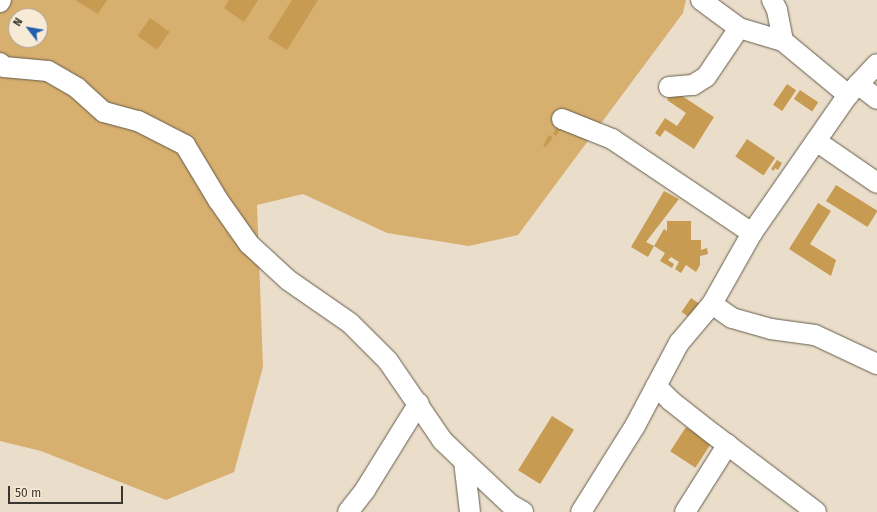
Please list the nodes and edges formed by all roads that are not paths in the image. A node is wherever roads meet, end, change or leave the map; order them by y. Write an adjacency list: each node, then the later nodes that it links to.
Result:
1 (701, 0): 3 (street)
2 (772, 0): 4 (street)
3 (739, 28): 4 (street); 7 (street)
4 (783, 41): 8 (street)
5 (0, 63): 17 (street)
6 (877, 64): 8 (street)
7 (669, 87)
8 (853, 90): 9 (street); 11 (street)
9 (877, 99)
10 (562, 119): 13 (street)
11 (816, 141): 12 (street); 13 (street)
12 (877, 184)
13 (752, 233): 14 (street)
14 (712, 304): 15 (street); 16 (street)
15 (877, 364)
16 (656, 386): 18 (street); 23 (street)
17 (419, 403): 19 (street); 20 (street)
18 (728, 444): 24 (street); 25 (street)
19 (464, 461): 21 (street); 22 (street)
20 (348, 512)
21 (470, 512)
22 (523, 512)
23 (582, 512)
24 (685, 512)
25 (816, 512)

